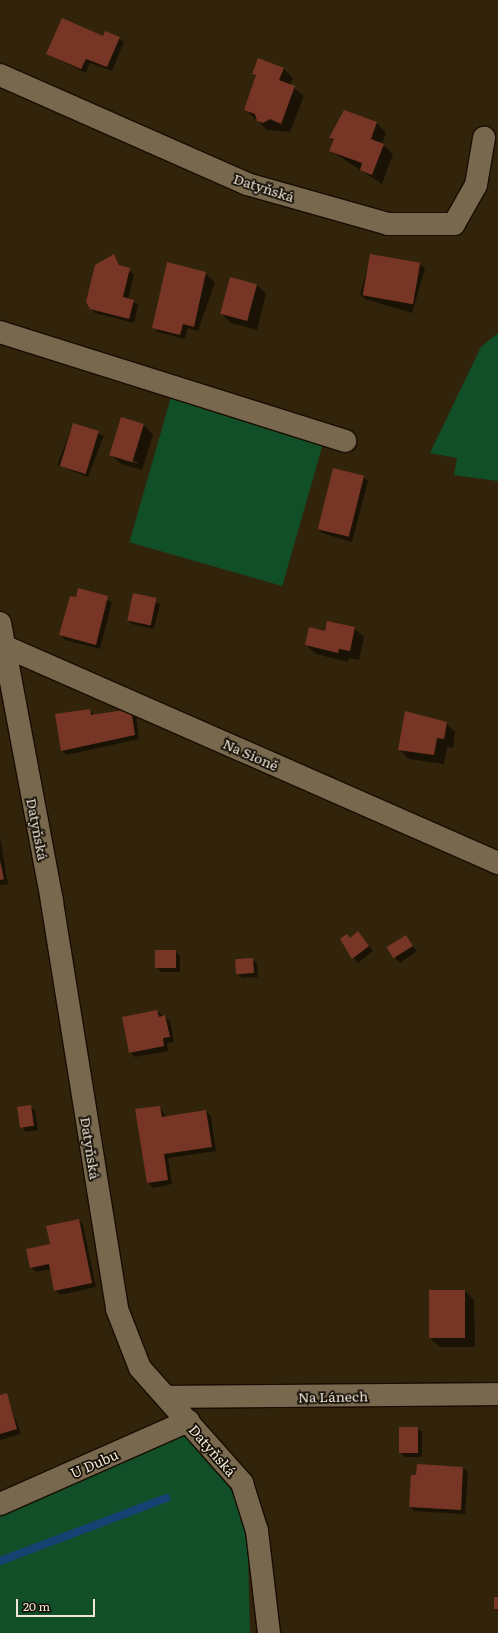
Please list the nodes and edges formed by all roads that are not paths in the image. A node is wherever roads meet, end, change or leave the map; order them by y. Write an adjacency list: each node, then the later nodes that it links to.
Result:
1 (0, 75): 2 (street, Datyňská)
2 (484, 138)
3 (0, 332): 4 (street)
4 (345, 441)
5 (0, 623): 6 (street, Datyňská)
6 (4, 646): 7 (street, Na Sioně); 9 (street, Datyňská)
7 (498, 863)
8 (498, 1394): 9 (street, Na Lánech)
9 (168, 1397): 10 (street, Datyňská)
10 (188, 1421): 11 (street, U Dubu); 12 (street, Datyňská)
11 (0, 1504)
12 (269, 1633)

